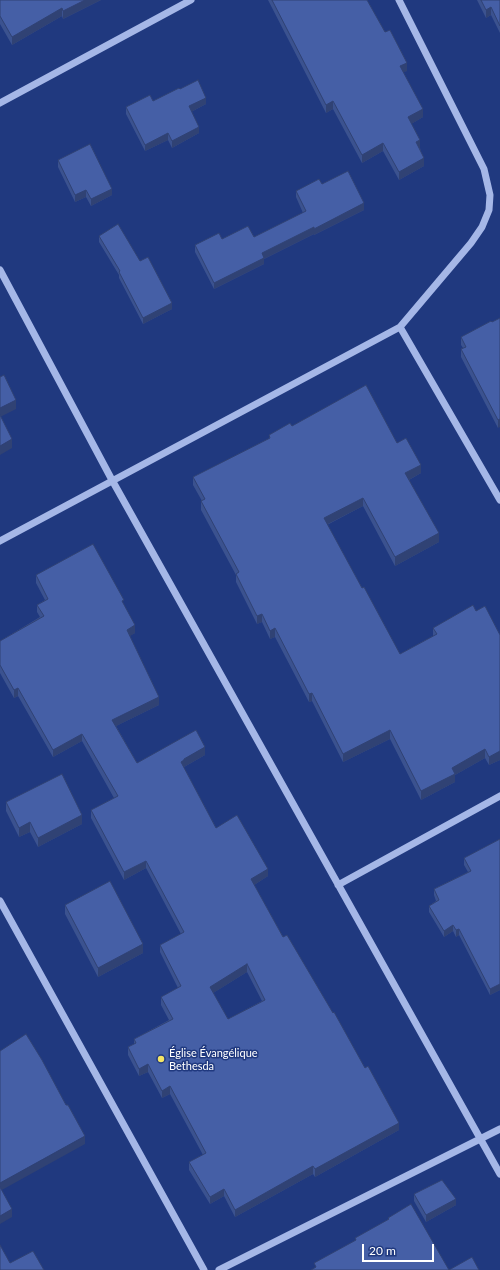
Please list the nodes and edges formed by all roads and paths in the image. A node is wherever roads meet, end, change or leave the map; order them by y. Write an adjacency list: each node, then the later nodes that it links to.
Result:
1 (191, 0): 3 (street)
2 (399, 0): 5 (street)
3 (0, 103)
4 (0, 270): 6 (street)
5 (400, 327): 6 (street); 7 (street)
6 (112, 480): 8 (street); 10 (street)
7 (500, 500)
8 (0, 541)
9 (500, 796): 10 (street)
10 (338, 885): 13 (street)
11 (0, 901): 15 (street)
12 (500, 1129): 13 (street)
13 (481, 1139): 14 (street); 16 (street)
14 (500, 1174)
15 (204, 1270)
16 (219, 1270)

